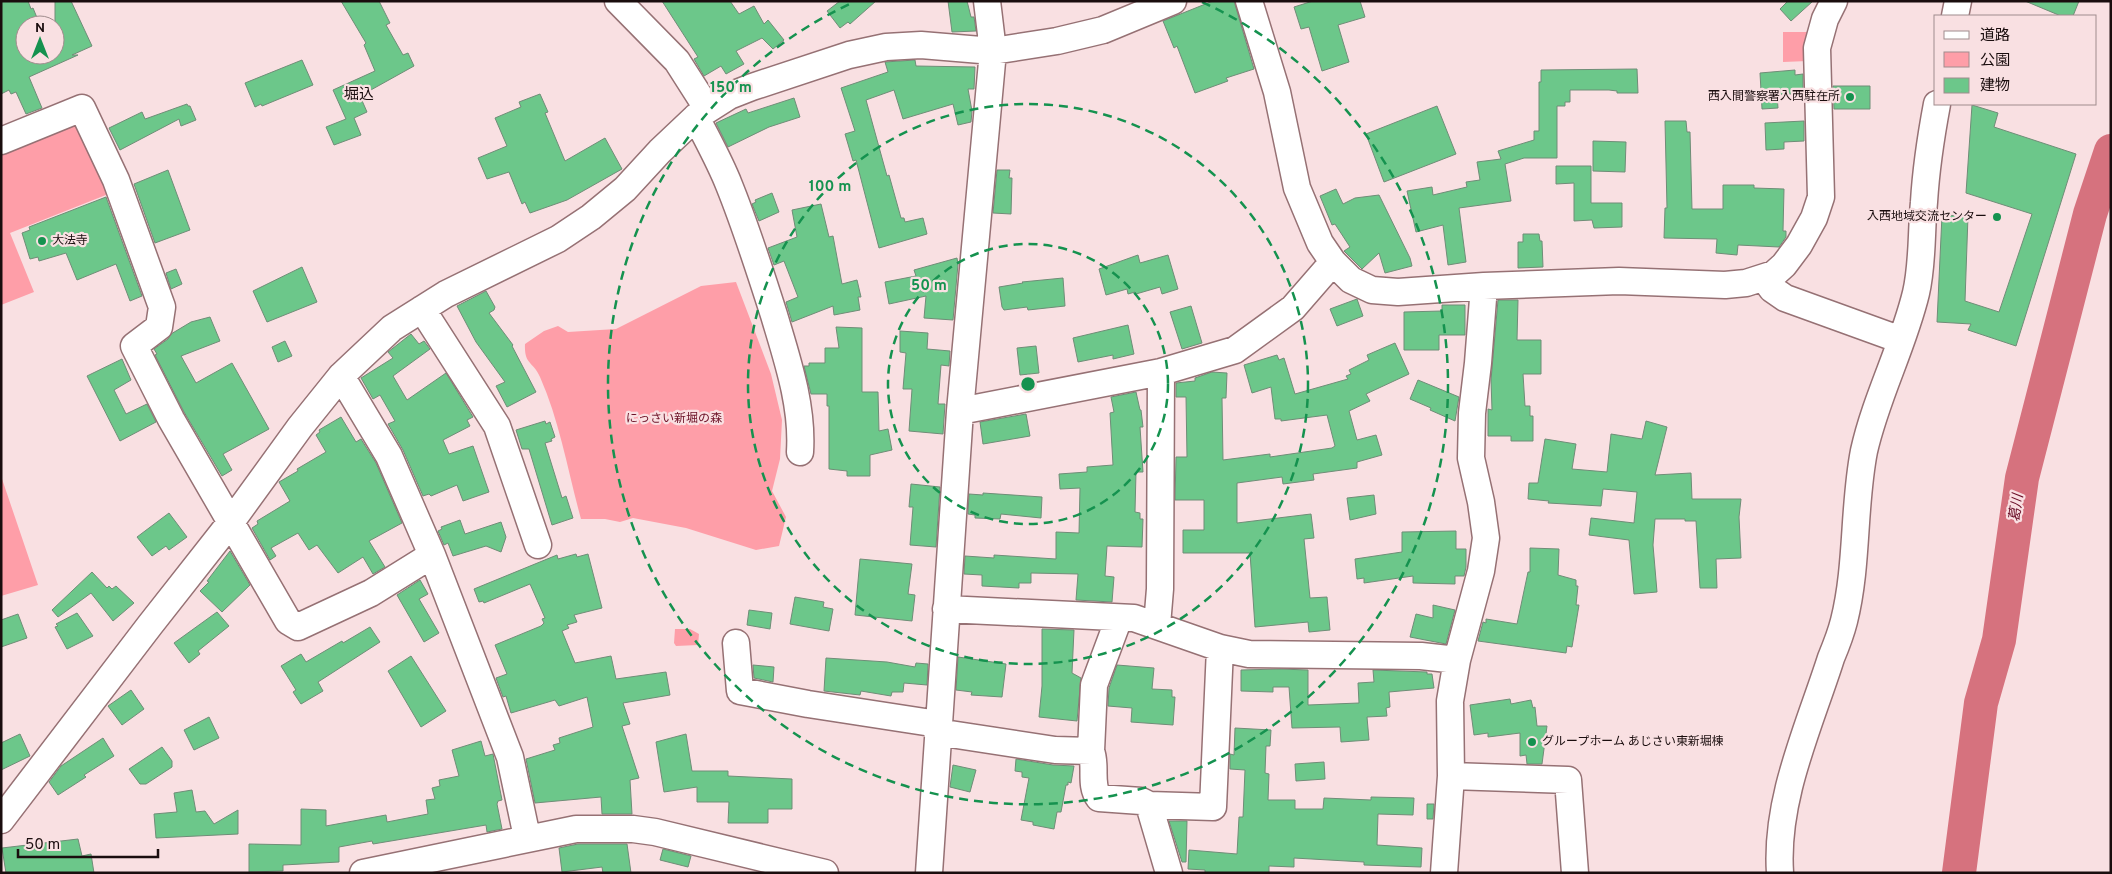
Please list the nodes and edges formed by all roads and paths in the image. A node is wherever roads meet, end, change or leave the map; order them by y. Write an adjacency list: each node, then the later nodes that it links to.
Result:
1 (618, 1): 10 (street)
2 (987, 1): 8 (street)
3 (1174, 1): 8 (street)
4 (1249, 1): 12 (street)
5 (1834, 1): 13 (street)
6 (1958, 1): 7 (street)
7 (1955, 15)
8 (993, 51): 10 (street); 19 (street)
9 (1937, 105): 16 (street)
10 (702, 112): 15 (street); 20 (street)
11 (1, 141): 21 (street)
12 (1333, 262): 14 (street); 17 (street)
13 (1764, 278): 14 (street); 16 (street)
14 (1484, 286): 29 (street)
15 (422, 309): 18 (street); 22 (street)
16 (1901, 340): 42 (street)
17 (1161, 372): 19 (street); 26 (street)
18 (341, 376): 21 (street); 23 (street)
19 (960, 411): 24 (street)
20 (800, 452)
21 (231, 522): 23 (street); 34 (street)
22 (538, 545)
23 (432, 555): 35 (street)
24 (946, 609): 25 (street); 30 (street)
25 (1119, 618): 26 (street); 31 (street)
26 (1157, 625): 28 (street)
27 (736, 643): 30 (street)
28 (1220, 648): 29 (street); 33 (street)
29 (1458, 660): 32 (street)
30 (937, 728): 31 (street); 38 (street)
31 (1091, 751): 33 (street)
32 (1451, 776): 40 (street); 41 (street)
33 (1149, 805): 39 (street)
34 (1, 820)
35 (527, 837): 36 (street); 37 (street)
36 (364, 873)
37 (825, 873)
38 (928, 873)
39 (1169, 873)
40 (1444, 873)
41 (1575, 873)
42 (1780, 873)

